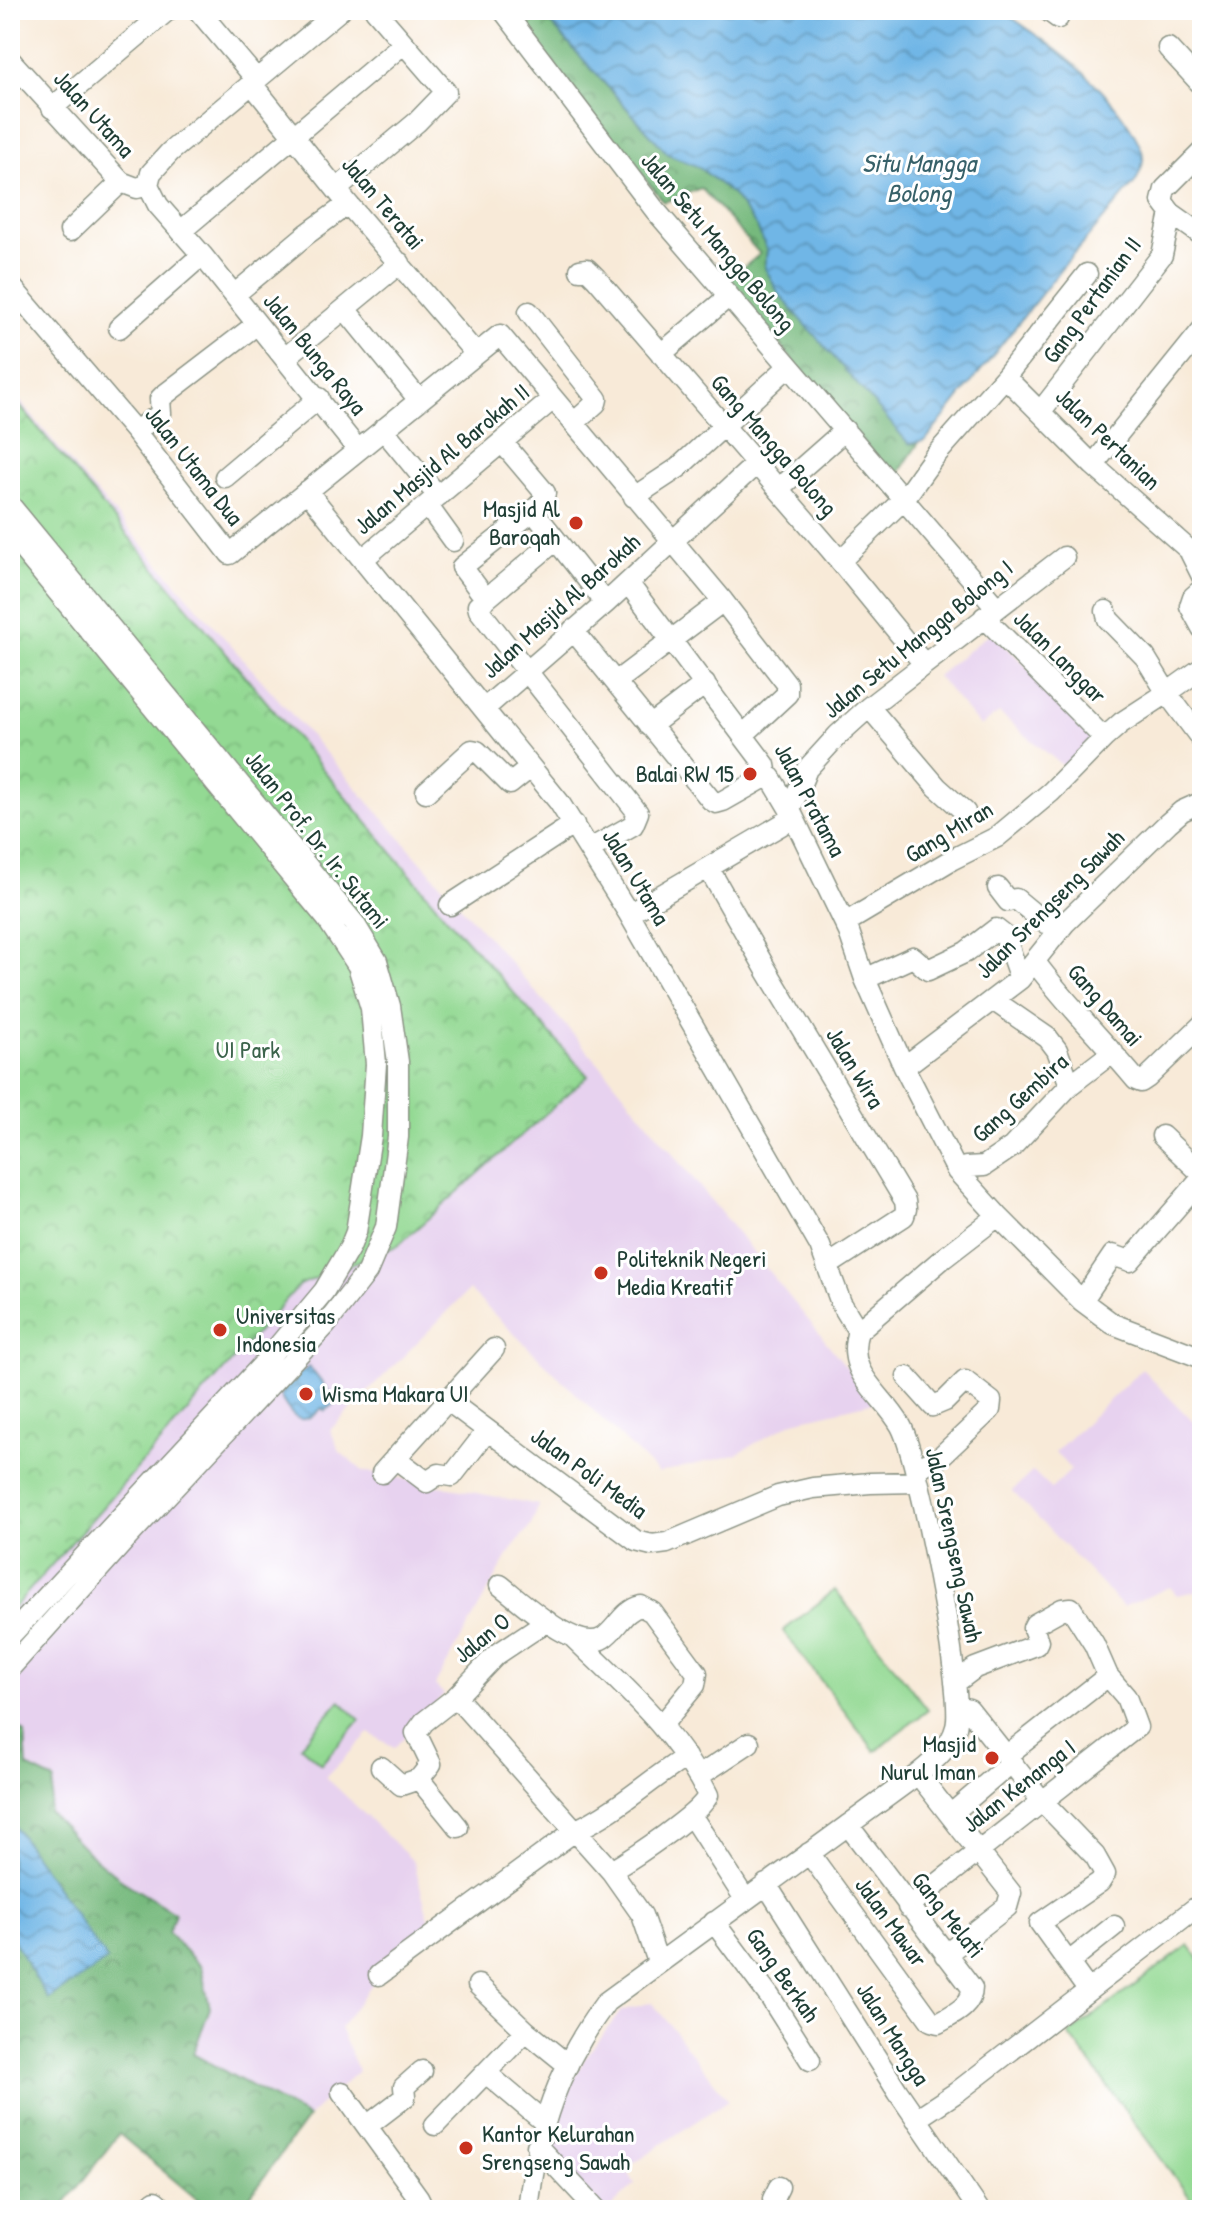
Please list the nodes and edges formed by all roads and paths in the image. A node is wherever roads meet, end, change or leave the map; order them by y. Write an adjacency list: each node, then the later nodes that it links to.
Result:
1 (168, 10): 11 (street)
2 (198, 10): 9 (street, Jalan Teratai)
3 (340, 10): 9 (street)
4 (375, 10): 6 (street)
5 (503, 10): 27 (street, Jalan Setu Mangga Bolong)
6 (403, 44): 12 (street); 16 (street)
7 (1168, 48): 10 (street)
8 (10, 60): 11 (street, Jalan Utama)
9 (254, 82): 12 (street, Jalan Teratai); 15 (street)
10 (1202, 85)
11 (52, 108): 14 (street, Jalan Utama)
12 (292, 135): 16 (street, Jalan Teratai); 19 (street)
13 (1202, 152): 17 (street, Gang Pertanian II)
14 (121, 182): 15 (street, Jalan Utama); 18 (street)
15 (148, 185): 19 (street, Jalan Bunga Raya)
16 (342, 197): 22 (street, Jalan Teratai); 26 (street)
17 (1171, 213): 20 (street); 41 (street, Gang Pertanian II)
18 (70, 231)
19 (181, 231): 21 (street, Jalan Bunga Raya)
20 (1202, 235)
21 (202, 255): 26 (street, Jalan Bunga Raya); 31 (street)
22 (400, 263): 28 (street); 33 (street, Jalan Teratai)
23 (580, 270): 34 (street, Gang Mangga Bolong)
24 (1087, 274): 37 (street)
25 (10, 285): 46 (street, Jalan Utama Dua)
26 (234, 295): 30 (street, Jalan Bunga Raya)
27 (728, 297): 34 (street); 36 (street, Jalan Setu Mangga Bolong)
28 (345, 309): 35 (street); 40 (street)
29 (529, 312): 42 (street)
30 (257, 324): 35 (street, Jalan Bunga Raya); 46 (street)
31 (119, 328)
32 (1202, 330): 50 (street)
33 (476, 354): 39 (street, Jalan Bunga Raya); 40 (street, Jalan Bunga Raya)
34 (661, 354): 43 (street, Gang Mangga Bolong)
35 (285, 358): 38 (street, Jalan Bunga Raya)
36 (789, 366): 43 (street); 45 (street, Jalan Setu Mangga Bolong)
37 (1005, 377): 41 (street, Jalan Pertanian); 55 (street)
38 (319, 398): 48 (street, Jalan Bunga Raya); 51 (street)
39 (553, 399): 42 (street); 47 (street, Jalan Masjid Al Barokah II)
40 (419, 400): 44 (street, Jalan Bunga Raya)
41 (1041, 411): 50 (street, Jalan Pertanian)
42 (574, 423): 54 (street)
43 (723, 428): 49 (street, Gang Mangga Bolong); 54 (street)
44 (383, 429): 48 (street, Jalan Bunga Raya); 56 (street)
45 (845, 430): 52 (street); 55 (street, Jalan Setu Mangga Bolong)
46 (135, 431): 53 (street, Jalan Utama Dua)
47 (502, 442): 56 (street, Jalan Masjid Al Barokah II); 58 (street)
48 (358, 450): 53 (street, Jalan Utama Dua)
49 (756, 464): 52 (street, Gang Mangga Bolong); 62 (street, Jalan Masjid Al Barokah)
50 (1093, 465): 63 (street, Jalan Pertanian)
51 (225, 477)
52 (778, 489): 66 (street, Gang Mangga Bolong)
53 (307, 491): 65 (street, Jalan Utama)
54 (634, 497): 62 (street)
55 (904, 499): 66 (street); 74 (street, Jalan Setu Mangga Bolong)
56 (432, 500): 61 (street); 65 (street, Jalan Masjid Al Barokah II)
57 (10, 505): 118 (street, Jalan Prof. Dr. Ir. Sutami)
58 (533, 511): 60 (street); 70 (street)
59 (10, 534): 116 (street, Jalan Prof. Dr. Ir. Sutami)
60 (556, 540): 70 (street); 72 (street)
61 (453, 541)
62 (671, 542): 68 (street, Jalan Masjid Al Barokah); 71 (street)
63 (1196, 543): 67 (street, Jalan Pertanian)
64 (1064, 557): 74 (street, Jalan Setu Mangga Bolong I)
65 (363, 559): 85 (street, Jalan Utama)
66 (840, 561): 78 (street, Gang Mangga Bolong)
67 (1202, 576)
68 (628, 583): 72 (street, Jalan Masjid Al Barokah); 77 (street, Jalan Pratama)
69 (1202, 589): 75 (street)
70 (486, 599): 80 (street)
71 (723, 601): 77 (street); 87 (street)
72 (606, 603): 76 (street, Jalan Masjid Al Barokah)
73 (1106, 611): 83 (street)
74 (990, 612): 78 (street, Jalan Setu Mangga Bolong I); 88 (street, Jalan Langgar)
75 (1202, 628)
76 (573, 630): 80 (street, Jalan Masjid Al Barokah); 81 (street)
77 (671, 638): 81 (street); 82 (street, Jalan Pratama)
78 (924, 664): 84 (street, Jalan Setu Mangga Bolong I)
79 (1202, 668): 83 (street)
80 (528, 670): 85 (street, Jalan Masjid Al Barokah); 97 (street)
81 (617, 681): 86 (street)
82 (705, 684): 86 (street); 87 (street, Jalan Pratama)
83 (1167, 693): 88 (street, Jalan Langgar); 89 (street)
84 (869, 707): 94 (street); 95 (street, Jalan Setu Mangga Bolong I)
85 (484, 709): 90 (street, Jalan Utama)
86 (650, 726): 91 (street)
87 (743, 735): 91 (street, Jalan Pratama)
88 (1104, 738): 102 (street, Gang Miran)
89 (1202, 740)
90 (530, 768): 92 (street); 96 (street, Jalan Utama)
91 (767, 776): 95 (street, Jalan Pratama)
92 (426, 792)
93 (1202, 802): 103 (street, Jalan Srengseng Sawah)
94 (965, 812)
95 (792, 814): 98 (street); 102 (street, Jalan Pratama)
96 (574, 824): 97 (street, Jalan Utama); 100 (street)
97 (590, 849): 101 (street, Jalan Utama)
98 (709, 869): 101 (street); 117 (street, Jalan Wira)
99 (998, 888): 103 (street)
100 (450, 905)
101 (629, 914): 117 (street, Jalan Utama)
102 (845, 923): 105 (street, Jalan Pratama)
103 (1065, 923): 104 (street, Jalan Srengseng Sawah)
104 (1035, 962): 106 (street, Jalan Srengseng Sawah); 109 (street, Gang Damai)
105 (865, 979): 106 (street); 110 (street, Jalan Pratama)
106 (1020, 979): 107 (street, Jalan Srengseng Sawah)
107 (993, 1000): 110 (street, Jalan Srengseng Sawah); 111 (street)
108 (1202, 1025): 109 (street, Gang Damai)
109 (1113, 1052): 111 (street, Gang Gembira)
110 (904, 1067): 113 (street)
111 (1070, 1085): 113 (street, Gang Gembira)
112 (1162, 1136): 114 (street)
113 (957, 1171): 115 (street)
114 (1202, 1176): 119 (street)
115 (998, 1216): 119 (street); 120 (street)
116 (344, 1258): 118 (street); 126 (street, Jalan Prof. Dr. Ir. Sutami)
117 (827, 1266): 120 (street, Jalan Utama)
118 (367, 1272): 126 (street, Jalan Prof. Dr. Ir. Sutami)
119 (1082, 1301): 121 (street)
120 (858, 1331): 127 (street, Jalan Srengseng Sawah)
121 (1199, 1348)
122 (494, 1349): 124 (street)
123 (907, 1377): 127 (street)
124 (447, 1400): 125 (street, Jalan Poli Media); 125 (street)
125 (487, 1431): 127 (street, Jalan Poli Media)
126 (197, 1448): 130 (street); 132 (street)
127 (916, 1476): 134 (street, Jalan Srengseng Sawah)
128 (500, 1585): 129 (street)
129 (547, 1621): 131 (street, Jalan O); 135 (street, Jalan O)
130 (10, 1636)
131 (574, 1638): 137 (street, Jalan O); 137 (street)
132 (10, 1668)
133 (1108, 1676): 134 (street); 140 (street); 145 (street, Jalan Kenanga I)
134 (955, 1683): 136 (street, Jalan Srengseng Sawah)
135 (456, 1697): 144 (street); 150 (street, Jalan O)
136 (958, 1706): 140 (street); 142 (street, Jalan Srengseng Sawah)
137 (662, 1725): 139 (street)
138 (749, 1743): 143 (street)
139 (686, 1757): 143 (street); 150 (street)
140 (1008, 1760): 145 (street); 147 (street)
141 (381, 1767): 144 (street)
142 (918, 1774): 147 (street); 148 (street, Jalan Srengseng Sawah)
143 (699, 1776): 146 (street)
144 (419, 1779): 149 (street)
145 (1042, 1801): 151 (street, Jalan Kenanga I); 162 (street)
146 (691, 1815): 153 (street); 155 (street)
147 (950, 1815): 151 (street)
148 (848, 1825): 152 (street, Jalan Srengseng Sawah); 157 (street, Gang Melati)
149 (458, 1827)
150 (576, 1830): 153 (street, Jalan O); 163 (street)
151 (978, 1852): 157 (street, Jalan Kenanga I); 160 (street)
152 (809, 1853): 154 (street, Jalan Srengseng Sawah); 166 (street, Jalan Mawar)
153 (611, 1871): 161 (street, Jalan O)
154 (766, 1884): 155 (street, Jalan Srengseng Sawah); 173 (street, Jalan Mangga)
155 (745, 1899): 158 (street, Jalan Srengseng Sawah)
156 (1202, 1903): 165 (street)
157 (908, 1907): 160 (street, Gang Melati)
158 (714, 1922): 161 (street, Jalan Srengseng Sawah); 168 (street, Gang Berkah)
159 (1114, 1926): 162 (street)
160 (945, 1955): 166 (street, Gang Melati)
161 (658, 1962): 169 (street, Jalan Srengseng Sawah)
162 (1069, 1962): 165 (street)
163 (379, 1975)
164 (478, 1985): 167 (street)
165 (1088, 1990): 173 (street)
166 (931, 2021)
167 (526, 2031): 169 (street); 175 (street)
168 (810, 2060)
169 (568, 2065): 174 (street, Jalan Srengseng Sawah)
170 (422, 2071): 176 (street)
171 (492, 2078): 174 (street)
172 (342, 2092): 176 (street)
173 (916, 2119): 185 (street, Jalan Mangga)
174 (543, 2121): 177 (street, Jalan Srengseng Sawah)
175 (435, 2125)
176 (367, 2126): 181 (street)
177 (537, 2146): 182 (street, Jalan Srengseng Sawah); 183 (street)
178 (779, 2187): 184 (street)
179 (145, 2210): 180 (street)
180 (165, 2210)
181 (412, 2210)
182 (528, 2210)
183 (597, 2210)
184 (777, 2210)
185 (979, 2210)

